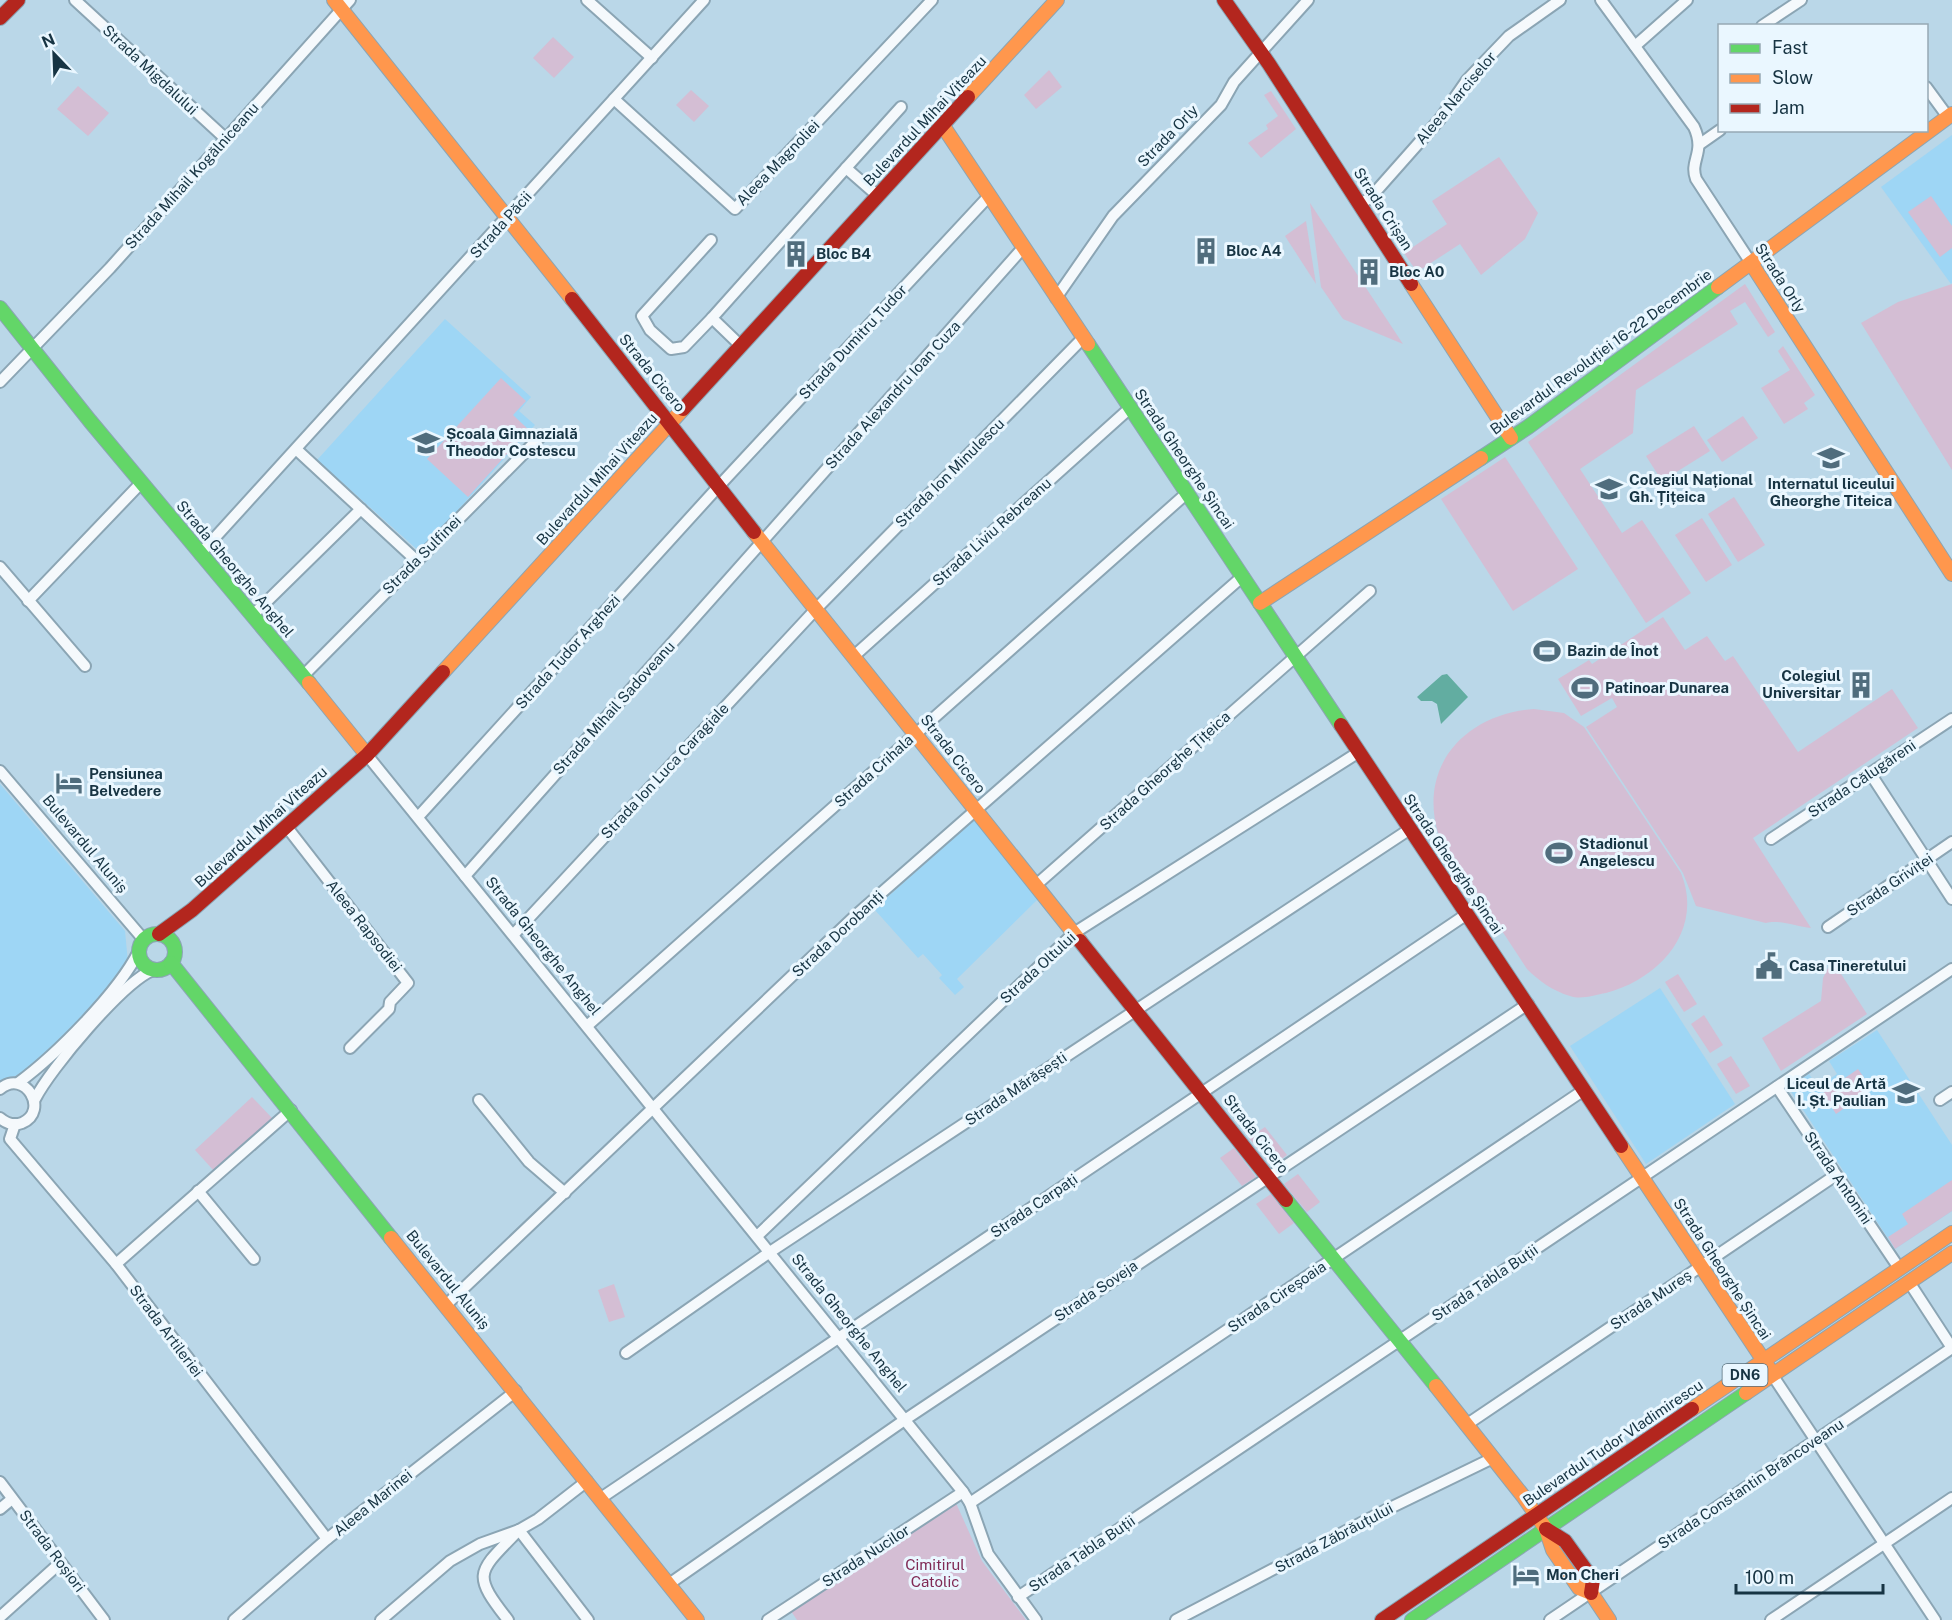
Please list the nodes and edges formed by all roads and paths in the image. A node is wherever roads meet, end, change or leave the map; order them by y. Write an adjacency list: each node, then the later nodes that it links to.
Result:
1 (18, 0): 14 (street)
2 (75, 0): 27 (street, Strada Migdalului)
3 (587, 0): 18 (street)
4 (704, 0): 18 (street, Strada Păcii)
5 (932, 0): 20 (street, Aleea Magnoliei)
6 (1057, 0): 23 (street, Bulevardul Mihai Viteazu)
7 (1224, 0): 17 (street, Strada Crișan)
8 (1308, 0): 17 (street, Strada Orly)
9 (1560, 0): 32 (street, Aleea Narciselor)
10 (1601, 0): 16 (street)
11 (1687, 0): 16 (street)
12 (1801, 0): 15 (street)
13 (342, 3): 27 (street, Strada Mihail Kogălniceanu); 33 (street, Strada Cicero)
14 (0, 18)
15 (1765, 24)
16 (1635, 46): 28 (street)
17 (1262, 53): 32 (street, Strada Crișan); 37 (street, Strada Orly)
18 (652, 58): 20 (street, Strada Păcii)
19 (1928, 89): 22 (street)
20 (614, 99): 33 (street, Strada Păcii)
21 (901, 107): 29 (street)
22 (1950, 115): 25 (street, Bulevardul Revoluției 16-22 Decembrie)
23 (943, 126): 30 (street, Bulevardul Mihai Viteazu); 31 (street, Strada Gheorghe Șincai)
24 (1718, 131): 28 (street)
25 (1928, 131)
26 (1927, 132): 36 (street, Bulevardul Revoluției 16-22 Decembrie)
27 (226, 139): 42 (street, Strada Mihail Kogălniceanu)
28 (1700, 144): 36 (street, Strada Orly)
29 (846, 168): 30 (street); 39 (street)
30 (878, 196): 41 (street, Bulevardul Mihai Viteazu)
31 (988, 197): 35 (street, Strada Gheorghe Șincai); 50 (street, Strada Dumitru Tudor)
32 (1360, 204): 47 (street, Strada Crișan)
33 (507, 218): 45 (street, Strada Cicero); 48 (street, Strada Păcii)
34 (711, 240): 39 (street)
35 (1022, 249): 37 (street, Strada Gheorghe Șincai); 53 (street, Strada Alexandru Ioan Cuza)
36 (1751, 263): 47 (street, Bulevardul Revoluției 16-22 Decembrie); 57 (street, Strada Orly)
37 (1056, 298): 40 (street, Strada Gheorghe Șincai)
38 (0, 308): 42 (street, Strada Gheorghe Anghel)
39 (712, 318): 41 (street)
40 (1083, 338): 44 (street, Strada Gheorghe Șincai); 62 (street, Strada Ion Minulescu)
41 (740, 345): 45 (street, Bulevardul Mihai Viteazu)
42 (32, 350): 43 (street, Strada Mihail Kogălniceanu); 49 (street, Strada Gheorghe Anghel)
43 (0, 382)
44 (1130, 408): 51 (street, Strada Gheorghe Șincai); 64 (street, Strada Liviu Rebreanu)
45 (670, 423): 50 (street, Strada Cicero); 71 (street, Bulevardul Mihai Viteazu)
46 (542, 435): 55 (street, Strada Sulfinei)
47 (1511, 438): 61 (street, Bulevardul Revoluției 16-22 Decembrie)
48 (297, 450): 52 (street); 54 (street, Strada Păcii)
49 (141, 483): 54 (street, Strada Gheorghe Anghel); 60 (street)
50 (718, 487): 53 (street, Strada Cicero); 75 (street, Strada Tudor Arghezi)
51 (1187, 494): 58 (street, Strada Gheorghe Șincai); 69 (street, Strada Crihala)
52 (361, 509): 55 (street); 63 (street)
53 (763, 540): 62 (street, Strada Cicero); 81 (street, Strada Mihail Sadoveanu)
54 (200, 554): 63 (street, Strada Gheorghe Anghel)
55 (417, 561): 67 (street, Strada Sulfinei)
56 (0, 567): 60 (street)
57 (1952, 574)
58 (1243, 576): 61 (street, Strada Gheorghe Șincai); 74 (street, Strada Dorobanți)
59 (1370, 591): 65 (street, Strada Gheorghe Țițeica)
60 (28, 601): 66 (street)
61 (1260, 603): 65 (street, Strada Gheorghe Șincai)
62 (817, 608): 64 (street, Strada Cicero); 89 (street, Strada Ion Luca Caragiale)
63 (254, 615): 67 (street, Strada Gheorghe Anghel)
64 (854, 656): 69 (street, Strada Cicero)
65 (1295, 656): 70 (street, Strada Gheorghe Șincai); 82 (street, Strada Gheorghe Țițeica)
66 (85, 666)
67 (304, 675): 71 (street, Strada Gheorghe Anghel)
68 (1952, 718): 73 (street, Strada Călugăreni)
69 (916, 734): 74 (street, Strada Cicero); 97 (street, Strada Crihala)
70 (1359, 752): 77 (street, Strada Gheorghe Șincai); 87 (street, Strada Oltului)
71 (367, 755): 75 (street, Strada Gheorghe Anghel); 76 (street, Bulevardul Mihai Viteazu)
72 (0, 771): 90 (street, Bulevardul Aluniș)
73 (1870, 774): 78 (street, Strada Călugăreni); 80 (street)
74 (977, 810): 82 (street, Strada Cicero); 108 (street, Strada Dorobanți)
75 (418, 817): 81 (street, Strada Gheorghe Anghel)
76 (286, 826): 84 (street, Bulevardul Mihai Viteazu); 98 (street, Aleea Rapsodiei)
77 (1410, 829): 85 (street, Strada Gheorghe Șincai); 96 (street, Strada Mărășești)
78 (1771, 839)
79 (1952, 842): 80 (street, Strada Griviței)
80 (1926, 860): 83 (street); 86 (street, Strada Griviței)
81 (465, 876): 89 (street, Strada Gheorghe Anghel)
82 (1036, 885): 87 (street, Strada Cicero)
83 (1952, 899)
84 (192, 910): 88 (street, Bulevardul Mihai Viteazu); 91 (street, Bulevardul Mihai Viteazu)
85 (1467, 914): 95 (street, Strada Gheorghe Șincai); 104 (street, Strada Carpați)
86 (1828, 927)
87 (1074, 933): 96 (street, Strada Cicero); 118 (street, Strada Oltului)
88 (159, 934): 90 (street, Bulevardul Mihai Viteazu); 91 (street)
89 (514, 934): 97 (street, Strada Gheorghe Anghel)
90 (141, 945): 94 (street); 99 (street)
91 (175, 948): 92 (street, Bulevardul Mihai Viteazu)
92 (171, 963): 94 (street); 109 (street, Bulevardul Aluniș)
93 (1952, 969): 100 (street, Strada Tabla Buții)
94 (153, 970): 105 (street)
95 (1528, 1004): 102 (street, Strada Gheorghe Șincai); 113 (street, Strada Soveja)
96 (1135, 1010): 104 (street, Strada Cicero); 119 (street, Strada Mărășești)
97 (587, 1026): 108 (street, Strada Gheorghe Anghel)
98 (350, 1048)
99 (18, 1083): 101 (street); 105 (street)
100 (1776, 1087): 112 (street, Strada Antonini); 114 (street, Strada Tabla Buții)
101 (0, 1089)
102 (1584, 1090): 114 (street, Strada Gheorghe Șincai); 122 (street, Strada Cireșoaia)
103 (1952, 1092): 107 (street)
104 (1203, 1094): 113 (street, Strada Cicero); 128 (street, Strada Carpați)
105 (34, 1099): 111 (street)
106 (479, 1100): 116 (street)
107 (1940, 1100)
108 (655, 1109): 116 (street, Strada Dorobanți); 118 (street, Strada Gheorghe Anghel)
109 (291, 1110): 115 (street); 127 (street, Bulevardul Aluniș)
110 (0, 1118): 111 (street)
111 (15, 1124): 123 (street, Strada Artileriei)
112 (1836, 1175): 124 (street, Strada Mureș); 125 (street, Strada Antonini)
113 (1268, 1177): 122 (street, Strada Cicero); 135 (street, Strada Soveja)
114 (1642, 1178): 124 (street, Strada Gheorghe Șincai); 129 (street, Strada Tabla Buții)
115 (198, 1191): 121 (street); 123 (street)
116 (565, 1193): 127 (street, Strada Dorobanți)
117 (1952, 1233): 125 (street, Bulevardul Tudor Vladimirescu / DN6)
118 (757, 1236): 119 (street, Strada Gheorghe Anghel)
119 (770, 1252): 128 (street, Strada Gheorghe Anghel); 131 (street, Strada Mărășești)
120 (1952, 1253): 126 (street, DN6)
121 (254, 1259)
122 (1334, 1259): 129 (street, Strada Cicero); 145 (street, Strada Cireșoaia)
123 (116, 1264): 150 (street, Strada Artileriei)
124 (1701, 1266): 132 (street, Strada Gheorghe Șincai); 136 (street, Strada Mureș)
125 (1899, 1268): 132 (street, Bulevardul Tudor Vladimirescu / DN6)
126 (1909, 1282): 130 (street); 133 (street, DN6)
127 (446, 1305): 134 (street, Bulevardul Aluniș)
128 (839, 1336): 135 (street, Strada Gheorghe Anghel); 142 (street, Strada Carpați)
129 (1398, 1340): 136 (street, Strada Cicero); 155 (street, Strada Tabla Buții)
130 (1952, 1348): 137 (street, Strada Constantin Brâncoveanu)
131 (626, 1353)
132 (1764, 1362): 133 (street, Strada Gheorghe Șincai); 147 (street, Bulevardul Tudor Vladimirescu / DN6)
133 (1773, 1376): 137 (street, Strada Gheorghe Șincai); 148 (street, DN6)
134 (516, 1391): 139 (street, Bulevardul Aluniș); 150 (street, Aleea Marinei)
135 (906, 1419): 141 (street, Strada Gheorghe Anghel); 153 (street, Strada Soveja)
136 (1466, 1425): 138 (street, Strada Cicero)
137 (1816, 1440): 151 (street, Strada Gheorghe Șincai); 154 (street, Strada Constantin Brâncoveanu)
138 (1493, 1458): 147 (street, Strada Cicero); 165 (street, Strada Zăbrăuțului)
139 (588, 1481): 142 (street, Bulevardul Aluniș); 149 (street)
140 (0, 1482): 144 (street, Strada Roșiori)
141 (963, 1492): 145 (street, Strada Gheorghe Anghel); 163 (street, Strada Nucilor)
142 (601, 1498): 153 (street, Bulevardul Aluniș)
143 (1952, 1498): 151 (street)
144 (12, 1499): 146 (street); 152 (street, Strada Roșiori)
145 (970, 1503): 155 (street, Strada Gheorghe Anghel)
146 (0, 1509)
147 (1536, 1515): 148 (street, Strada Cicero); 166 (street, Bulevardul Tudor Vladimirescu / DN6)
148 (1546, 1529): 154 (street, Strada Cicero); 167 (street, DN6)
149 (519, 1530): 159 (street); 160 (street); 161 (street)
150 (327, 1539): 158 (street, Aleea Marinei)
151 (1885, 1544): 170 (street); 171 (street, Strada Gheorghe Șincai)
152 (60, 1563): 156 (street); 157 (street, Strada Roșiori)
153 (669, 1584): 162 (street, Bulevardul Aluniș)
154 (1591, 1593): 168 (street, Strada Constantin Brâncoveanu); 169 (street, Strada Cicero)
155 (1018, 1597): 164 (street, Strada Gheorghe Anghel)
156 (0, 1617)
157 (104, 1620)
158 (234, 1620)
159 (381, 1620)
160 (508, 1620)
161 (588, 1620)
162 (697, 1620)
163 (768, 1620)
164 (1036, 1620)
165 (1176, 1620)
166 (1382, 1620)
167 (1412, 1620)
168 (1550, 1620)
169 (1608, 1620)
170 (1771, 1620)
171 (1935, 1620)

